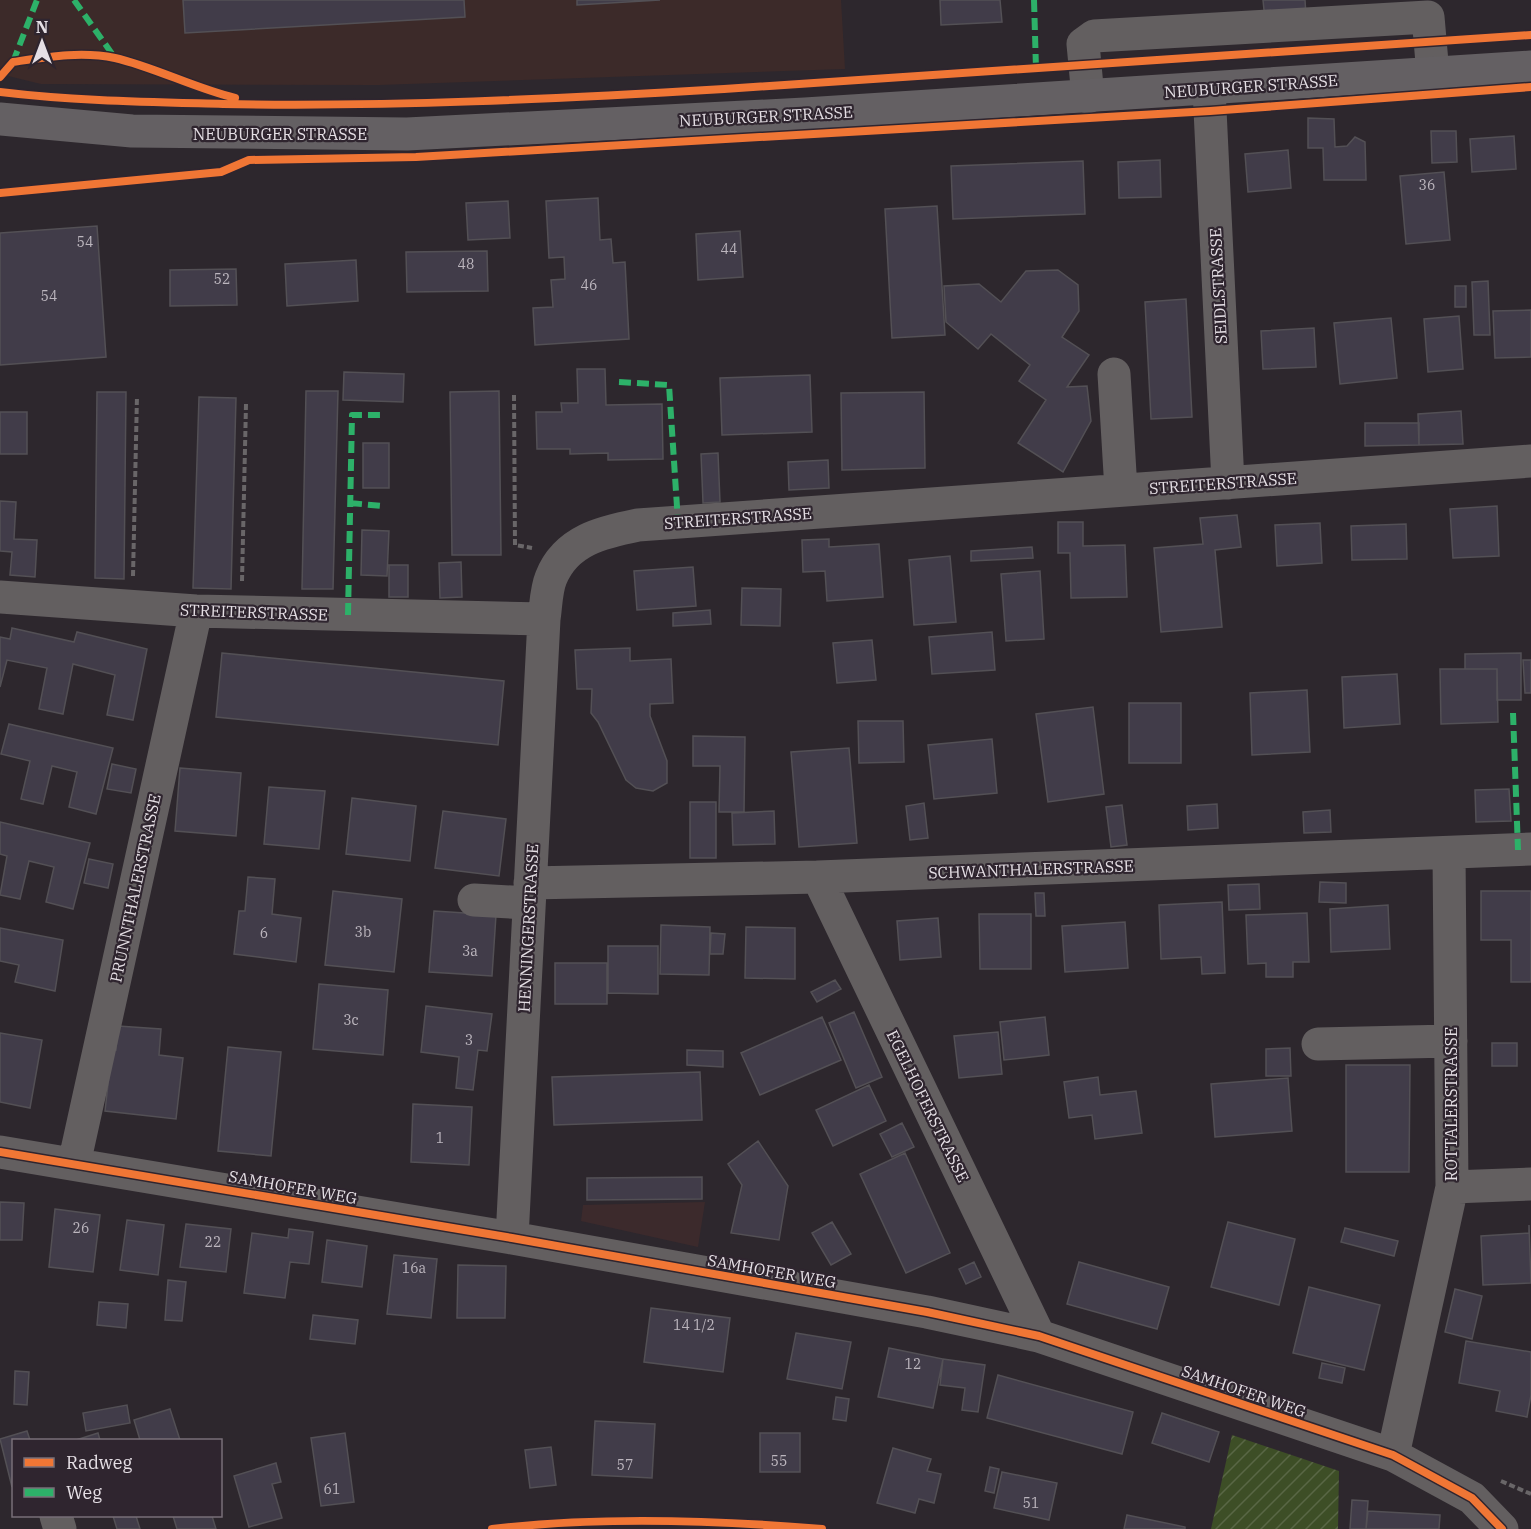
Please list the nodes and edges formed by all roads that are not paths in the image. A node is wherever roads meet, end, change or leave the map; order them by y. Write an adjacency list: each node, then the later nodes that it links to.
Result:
1 (1531, 67): 2 (main road, NEUBURGER STRASSE)
2 (1433, 74): 3 (main road, NEUBURGER STRASSE); 4 (street)
3 (1209, 89): 4 (main road, NEUBURGER STRASSE); 8 (street, SEIDLSTRASSE)
4 (1088, 97): 5 (main road, NEUBURGER STRASSE)
5 (0, 119)
6 (1114, 374): 9 (street)
7 (1531, 461): 8 (street, STREITERSTRASSE)
8 (1228, 483): 9 (street, STREITERSTRASSE)
9 (1121, 490): 12 (street, STREITERSTRASSE)
10 (0, 597): 11 (street, STREITERSTRASSE)
11 (196, 611): 12 (street, STREITERSTRASSE); 21 (street, PRUNNTHALERSTRASSE)
12 (544, 619): 16 (street, HENNINGERSTRASSE)
13 (1531, 849): 14 (street, SCHWANTHALERSTRASSE)
14 (1449, 853): 15 (street, SCHWANTHALERSTRASSE); 18 (street, ROTTALERSTRASSE)
15 (818, 877): 16 (street, SCHWANTHALERSTRASSE); 25 (street, EGELHOFERSTRASSE)
16 (530, 893): 17 (street, SCHWANTHALERSTRASSE); 24 (street, HENNINGERSTRASSE)
17 (474, 900)
18 (1451, 1041): 19 (street); 23 (street, ROTTALERSTRASSE)
19 (1318, 1044)
20 (0, 1152): 21 (street, SAMHOFER WEG)
21 (74, 1164): 24 (street, SAMHOFER WEG)
22 (1531, 1184): 23 (street)
23 (1452, 1187): 26 (street, ROTTALERSTRASSE)
24 (512, 1238): 25 (street, SAMHOFER WEG)
25 (1039, 1336): 26 (street, SAMHOFER WEG)
26 (1393, 1455): 27 (street, SAMHOFER WEG)
27 (1502, 1529)

